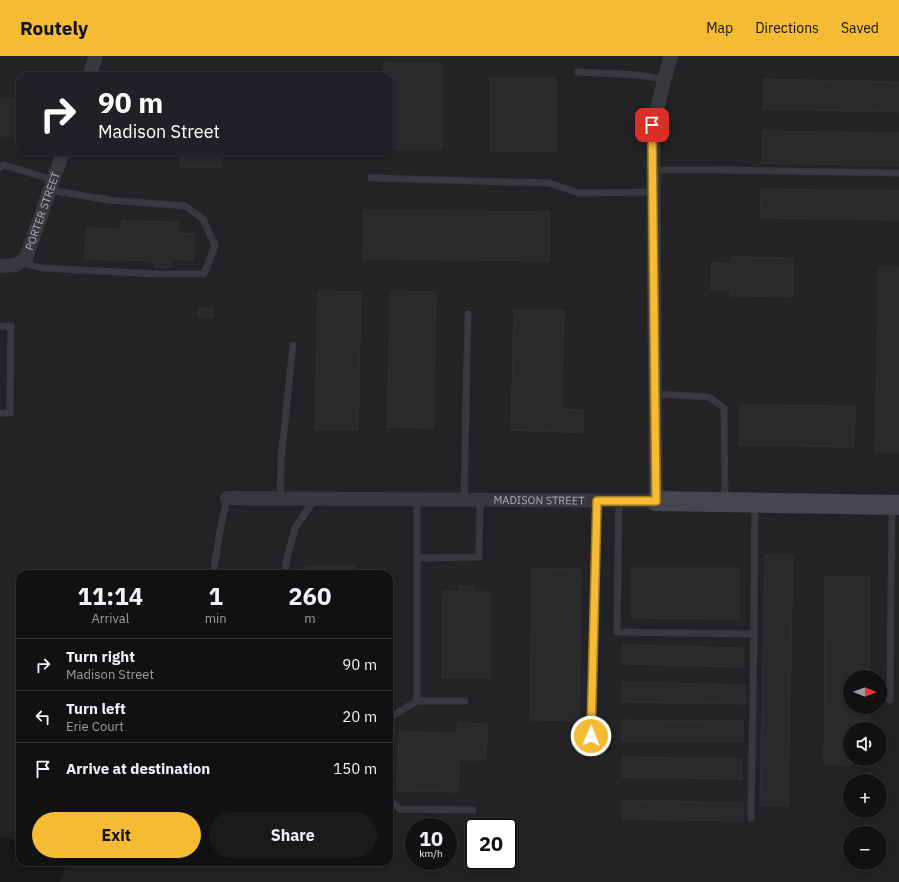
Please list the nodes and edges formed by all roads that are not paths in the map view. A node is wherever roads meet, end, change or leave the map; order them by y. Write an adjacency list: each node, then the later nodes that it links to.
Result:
1 (96, 56): 3 (street)
2 (671, 56): 5 (street)
3 (90, 72)
4 (578, 72): 5 (lane)
5 (664, 79): 8 (street)
6 (62, 156): 11 (street, PORTER STREET)
7 (0, 167): 11 (lane)
8 (653, 170): 9 (lane); 12 (street)
9 (899, 173)
10 (371, 178): 12 (lane)
11 (51, 185): 13 (street, PORTER STREET); 13 (lane)
12 (654, 192): 18 (street)
13 (18, 264): 14 (street)
14 (0, 266)
15 (468, 314): 24 (lane)
16 (0, 326): 19 (lane)
17 (293, 345): 21 (lane)
18 (656, 394): 28 (street); 29 (lane)
19 (0, 413)
20 (227, 498): 21 (street, MADISON STREET); 33 (lane)
21 (280, 498): 22 (street, MADISON STREET)
22 (316, 499): 23 (street, MADISON STREET); 34 (lane)
23 (417, 499): 24 (street, MADISON STREET); 32 (lane)
24 (464, 500): 25 (street, MADISON STREET)
25 (480, 500): 26 (street, MADISON STREET); 32 (lane)
26 (597, 501): 27 (street, MADISON STREET); 40 (lane)
27 (619, 501): 28 (street, MADISON STREET); 35 (lane)
28 (656, 501): 29 (street, MADISON STREET)
29 (725, 502): 30 (street, MADISON STREET)
30 (755, 503): 31 (street, MADISON STREET); 35 (lane)
31 (896, 505): 36 (lane)
32 (417, 558): 37 (lane)
33 (213, 570)
34 (285, 570)
35 (754, 634): 43 (lane)
36 (890, 700)
37 (417, 701): 38 (lane); 39 (lane)
38 (465, 701)
39 (393, 716)
40 (591, 751)
41 (393, 804): 42 (lane)
42 (473, 810)
43 (751, 818)

